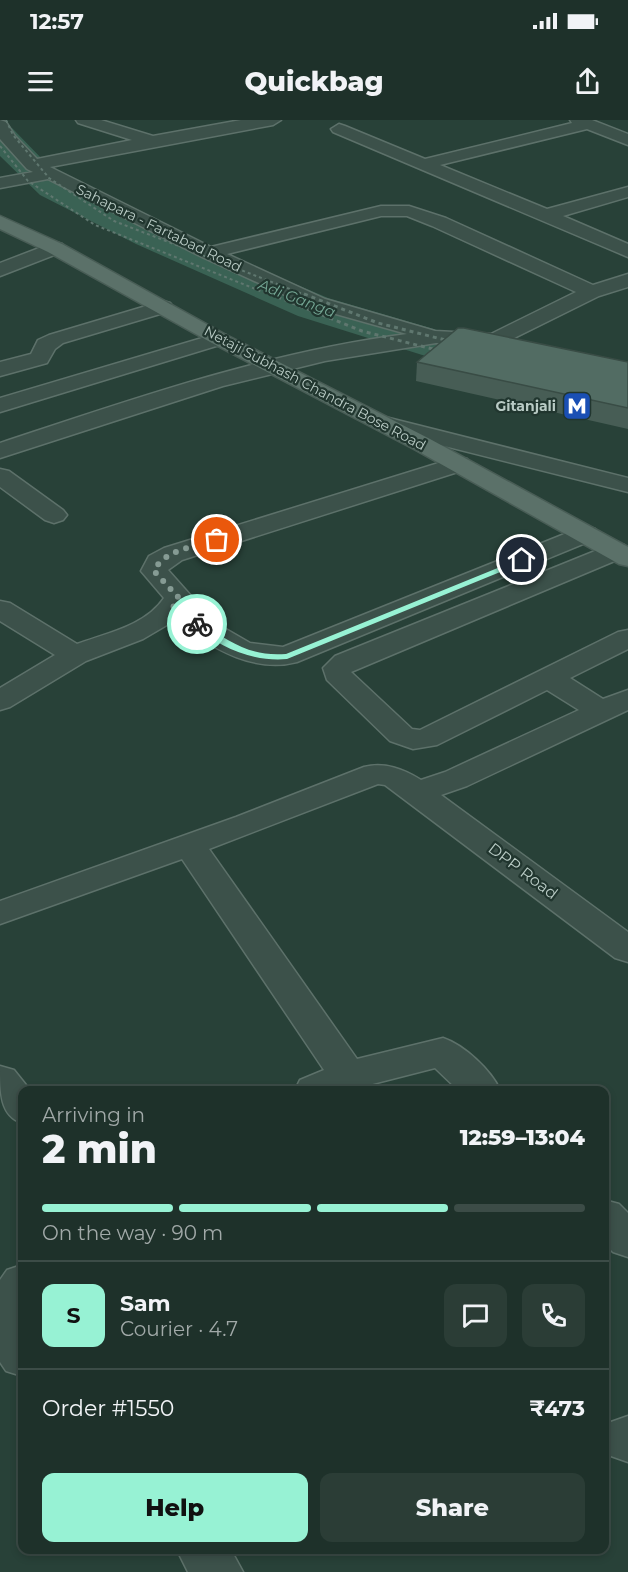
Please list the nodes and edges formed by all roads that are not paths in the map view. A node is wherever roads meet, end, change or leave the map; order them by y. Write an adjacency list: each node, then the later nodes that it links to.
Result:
1 (84, 120): 8 (street)
2 (273, 120): 8 (street)
3 (320, 120): 7 (street)
4 (366, 122): 7 (street)
5 (583, 122): 9 (street); 10 (street)
6 (0, 125): 11 (street, Sahapara - Fartabad Road)
7 (339, 129): 10 (street)
8 (148, 140): 11 (street)
9 (628, 140)
10 (423, 164): 14 (street)
11 (42, 169): 12 (street); 18 (street, Sahapara - Fartabad Road)
12 (0, 183)
13 (628, 192): 14 (street)
14 (548, 216): 17 (street)
15 (0, 222): 16 (main road, Netaji Subhash Chandra Bose Road)
16 (55, 248): 19 (street); 22 (main road, Netaji Subhash Chandra Bose Road)
17 (628, 251)
18 (209, 253): 21 (street); 23 (street, Sahapara - Fartabad Road)
19 (0, 270)
20 (628, 280): 21 (street)
21 (592, 292): 25 (street)
22 (163, 307): 24 (main road, Netaji Subhash Chandra Bose Road); 28 (street)
23 (436, 337): 25 (street, Sahapara - Fartabad Road); 27 (street)
24 (219, 339): 27 (main road, Netaji Subhash Chandra Bose Road); 29 (street)
25 (495, 340): 26 (street, Sahapara - Fartabad Road)
26 (528, 347)
27 (271, 366): 30 (main road, Netaji Subhash Chandra Bose Road); 31 (street)
28 (0, 369)
29 (0, 405)
30 (385, 424): 32 (main road, Netaji Subhash Chandra Bose Road); 34 (street)
31 (0, 451)
32 (458, 464): 36 (main road, Netaji Subhash Chandra Bose Road); 39 (street)
33 (0, 476): 35 (street)
34 (628, 485)
35 (54, 515)
36 (586, 534): 37 (main road, Netaji Subhash Chandra Bose Road); 39 (street)
37 (622, 554): 45 (street)
38 (0, 609): 41 (street)
39 (172, 610): 41 (street)
40 (628, 639): 42 (street)
41 (75, 656): 43 (street)
42 (549, 678): 44 (street); 45 (street)
43 (0, 701)
44 (615, 705): 46 (street)
45 (446, 730): 46 (street)
46 (492, 762): 47 (street)
47 (417, 792): 48 (street, DPP Road); 50 (street, DPP Road)
48 (189, 845): 49 (street, DPP Road); 51 (street)
49 (0, 913)
50 (628, 950)
51 (348, 1076): 53 (street); 54 (street)
52 (0, 1080): 55 (street)
53 (324, 1086)
54 (477, 1086)
55 (18, 1104)
56 (609, 1221): 57 (street)
57 (628, 1240)
58 (18, 1289): 59 (street)
59 (0, 1314)
60 (0, 1326): 61 (street)
61 (18, 1351)
62 (628, 1437): 63 (street)
63 (628, 1441)
64 (205, 1554): 65 (street)
65 (218, 1572)

